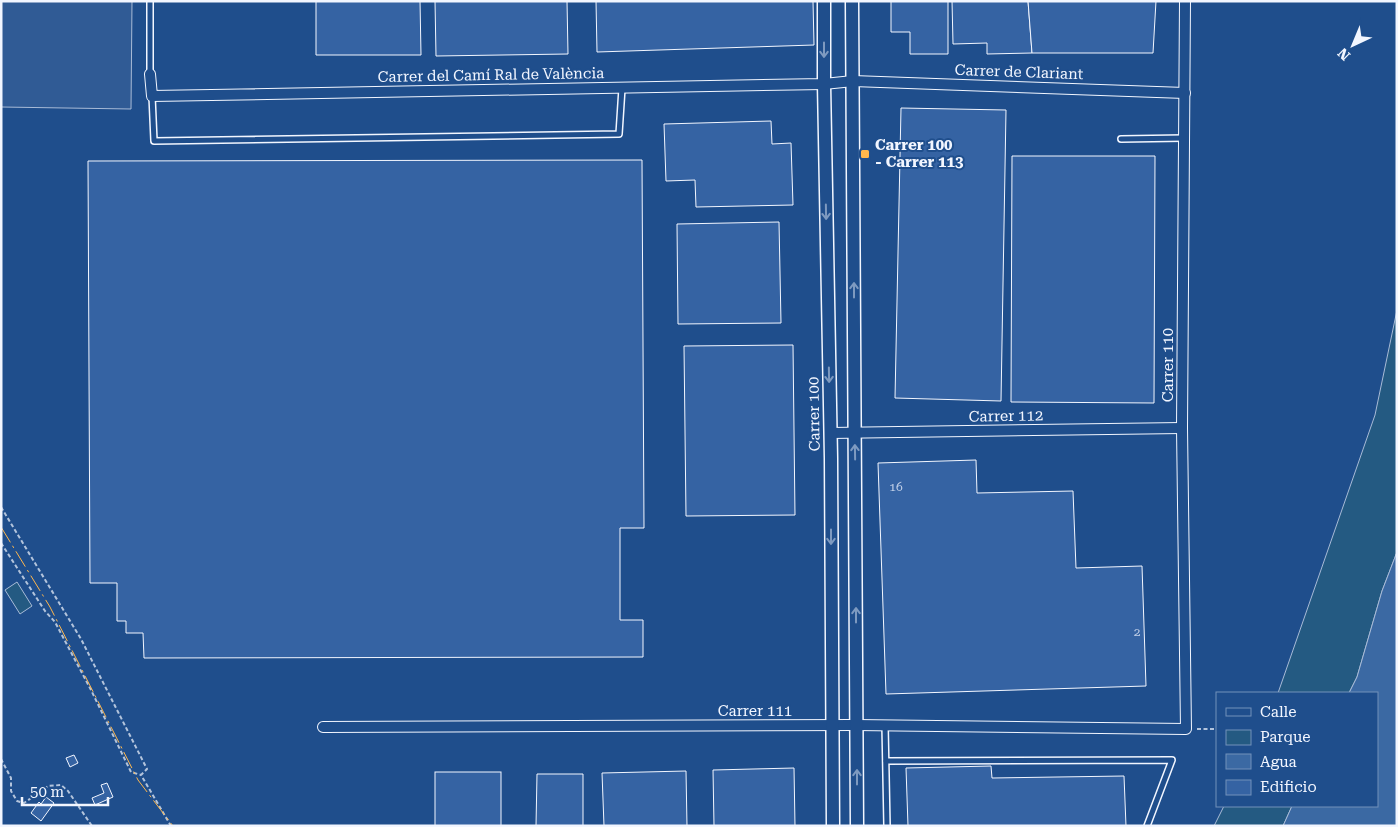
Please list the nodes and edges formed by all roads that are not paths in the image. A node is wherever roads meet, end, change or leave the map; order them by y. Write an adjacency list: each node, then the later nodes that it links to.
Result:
1 (150, 1): 5 (lane)
2 (824, 1): 7 (street, Carrer 100, one-way to 7)
3 (852, 1): 6 (street)
4 (1185, 1): 9 (street, Carrer 110)
5 (150, 74): 10 (street)
6 (852, 81): 7 (street, Carrer del Camí Ral de València); 9 (street, Carrer de Clariant); 15 (street, one-way to 6)
7 (824, 84): 8 (street, Carrer del Camí Ral de València); 14 (street, Carrer 100, one-way to 14)
8 (622, 88): 10 (street, Carrer del Camí Ral de València); 10 (lane)
9 (1185, 93): 11 (street, Carrer 110)
10 (152, 96)
11 (1184, 138): 12 (lane); 13 (street, Carrer 110)
12 (1121, 139)
13 (1182, 428): 15 (street, Carrer 112); 20 (street, Carrer 110)
14 (831, 433): 15 (street, Carrer 112); 16 (street, Carrer 100, one-way to 16)
15 (855, 433): 17 (street, one-way to 15)
16 (833, 725): 17 (street, Carrer 111); 19 (street, Carrer 111); 22 (street, Carrer 100)
17 (856, 725): 18 (street, Carrer 111); 23 (street, one-way to 17)
18 (885, 725): 20 (street, Carrer 111); 21 (lane)
19 (323, 726)
20 (1186, 729)
21 (886, 761): 24 (lane); 25 (lane)
22 (833, 826)
23 (857, 826)
24 (887, 826)
25 (1147, 826)

